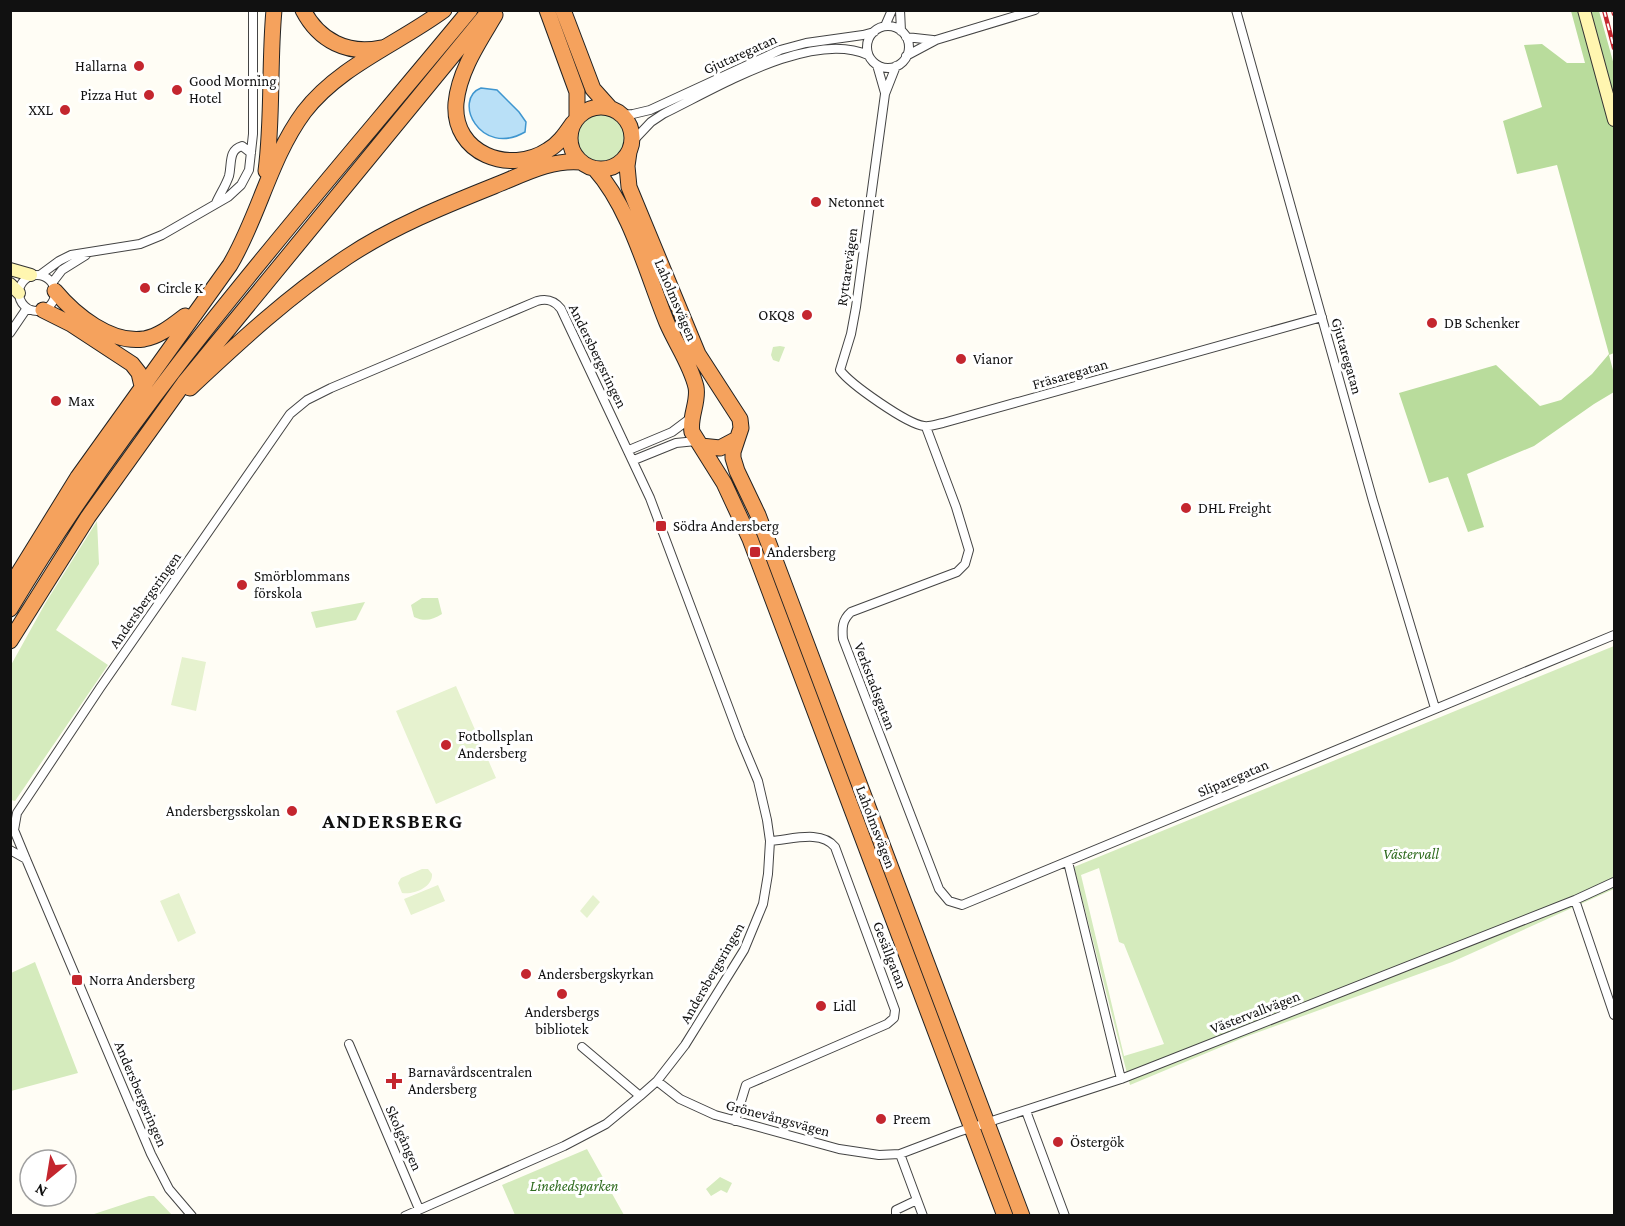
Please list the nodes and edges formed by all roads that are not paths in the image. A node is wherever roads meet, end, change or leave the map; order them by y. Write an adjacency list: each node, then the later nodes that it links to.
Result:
1 (254, 10): 29 (street)
2 (274, 10): 31 (highway)
3 (303, 10): 19 (highway)
4 (444, 10): 19 (highway)
5 (470, 10): 52 (highway)
6 (490, 10): 44 (highway)
7 (498, 10): 26 (highway)
8 (547, 10): 26 (highway, Laholmsvägen)
9 (563, 10): 25 (highway, Laholmsvägen)
10 (892, 10): 15 (street)
11 (900, 10): 17 (street)
12 (1035, 10): 18 (street)
13 (1236, 10): 41 (street, Gjutaregatan)
14 (1584, 10): 27 (main road)
15 (885, 26): 16 (street); 17 (street)
16 (874, 32): 20 (street); 25 (street, Gjutaregatan)
17 (904, 34): 18 (street); 21 (street)
18 (936, 40): 21 (street)
19 (387, 46): 31 (highway)
20 (868, 55): 22 (street, Ryttarevägen); 28 (street, Gjutaregatan)
21 (906, 56): 23 (street, Ryttarevägen)
22 (877, 65): 23 (street); 24 (street, Ryttarevägen)
23 (896, 66): 24 (street, Ryttarevägen)
24 (885, 94): 46 (street, Ryttarevägen)
25 (616, 111): 26 (highway); 28 (highway, Laholmsvägen)
26 (575, 120): 30 (highway, Laholmsvägen)
27 (1614, 120)
28 (630, 147): 30 (highway); 47 (highway, Laholmsvägen)
29 (251, 153): 32 (street); 32 (street)
30 (588, 166): 44 (highway); 45 (highway, Laholmsvägen)
31 (264, 189): 38 (highway)
32 (216, 204): 33 (street)
33 (88, 253): 35 (street); 36 (street)
34 (10, 269): 35 (main road)
35 (35, 275): 36 (street); 37 (street)
36 (54, 287): 38 (highway); 40 (street)
37 (15, 288): 39 (street)
38 (201, 302): 43 (highway)
39 (27, 308): 40 (street); 42 (street)
40 (43, 310): 43 (highway)
41 (1322, 317): 46 (street, Fräsaregatan); 55 (street, Gjutaregatan)
42 (10, 333)
43 (142, 386): 51 (highway)
44 (161, 414): 54 (highway)
45 (693, 417): 48 (highway, Laholmsvägen); 49 (street)
46 (926, 426): 60 (street, Verkstadsgatan)
47 (737, 439): 48 (highway); 71 (highway, Laholmsvägen)
48 (699, 444): 50 (street); 72 (highway, Laholmsvägen)
49 (629, 450): 50 (street, Andersbergsringen); 56 (street, Andersbergsringen)
50 (634, 460): 57 (street, Andersbergsringen)
51 (10, 587)
52 (10, 609)
53 (1614, 635): 55 (street, Sliparegatan)
54 (10, 641)
55 (1435, 708): 60 (street, Sliparegatan)
56 (14, 811): 59 (street, Andersbergsringen)
57 (770, 841): 67 (street, Andersbergsringen); 70 (street, Gesällgatan)
58 (10, 850): 59 (street)
59 (26, 859): 76 (street, Andersbergsringen)
60 (1068, 862): 66 (street)
61 (1614, 882): 62 (street, Västervallvägen)
62 (1575, 900): 63 (street); 66 (street, Västervallvägen)
63 (1614, 1016)
64 (350, 1044): 75 (street, Skolgången)
65 (582, 1047): 68 (street)
66 (1121, 1079): 69 (street, Västervallvägen)
67 (657, 1081): 68 (street, Andersbergsringen); 70 (street, Grönevångsvägen)
68 (640, 1096): 75 (street, Andersbergsringen)
69 (1026, 1111): 71 (street, Västervallvägen); 82 (street)
70 (735, 1121): 73 (street, Grönevångsvägen)
71 (988, 1123): 72 (street, Västervallvägen); 81 (highway, Laholmsvägen)
72 (971, 1128): 73 (street, Västervallvägen); 80 (highway, Laholmsvägen)
73 (900, 1154): 74 (street)
74 (917, 1200): 78 (street); 79 (street)
75 (419, 1209): 77 (street, Andersbergsringen)
76 (192, 1215)
77 (405, 1215)
78 (896, 1215)
79 (923, 1215)
80 (1005, 1215)
81 (1022, 1215)
82 (1065, 1215)

